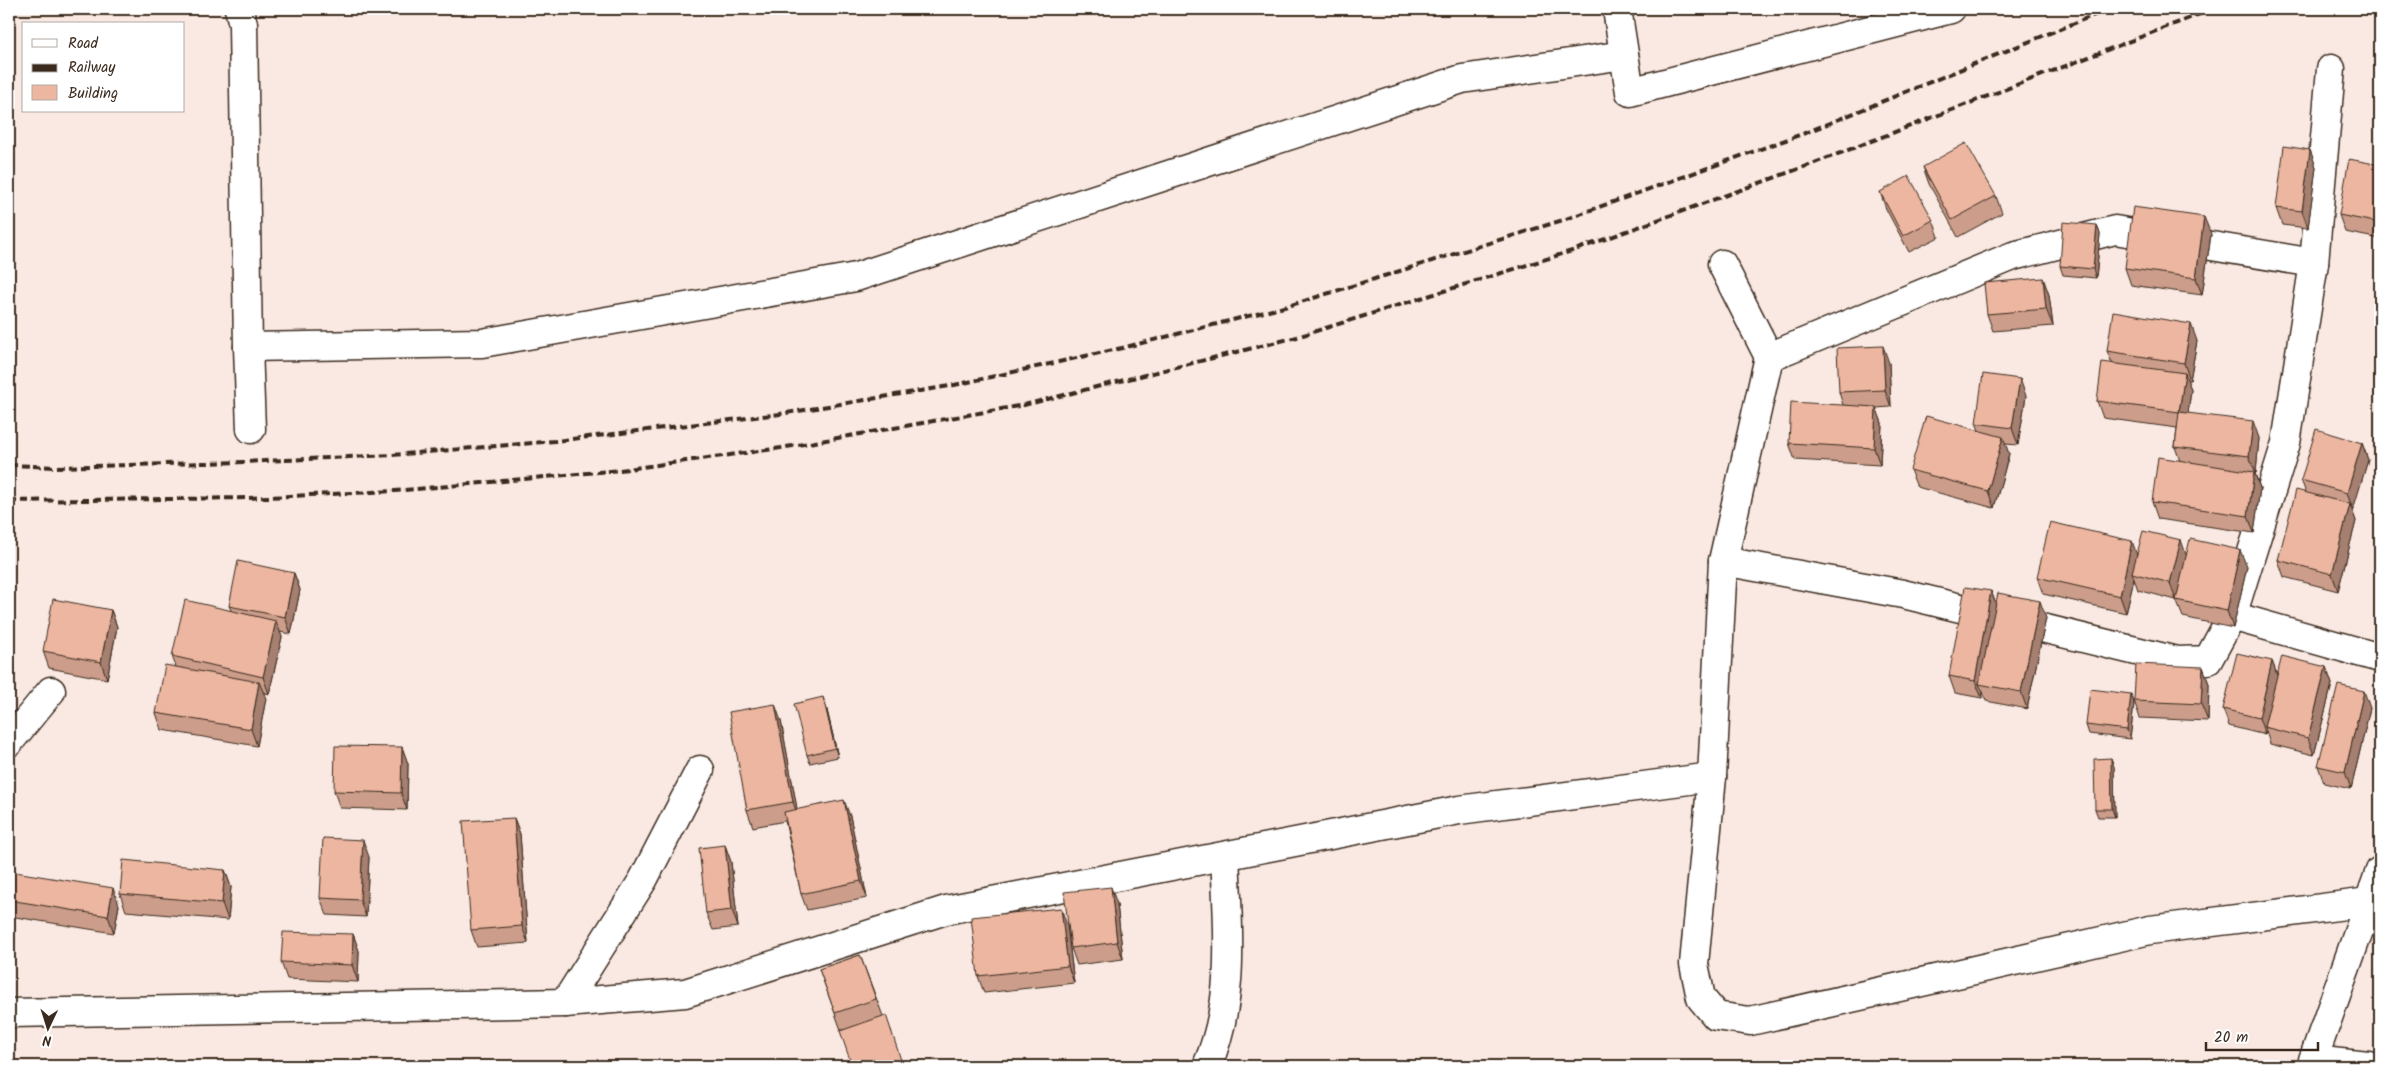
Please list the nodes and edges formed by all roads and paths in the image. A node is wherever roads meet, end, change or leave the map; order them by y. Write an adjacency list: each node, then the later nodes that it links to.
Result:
1 (239, 9): 8 (street)
2 (1617, 9): 4 (street)
3 (1951, 9): 4 (street)
4 (1624, 55): 8 (street)
5 (2331, 69): 6 (street)
6 (2314, 263): 9 (street); 12 (street)
7 (1722, 264): 9 (street)
8 (248, 347): 10 (street)
9 (1769, 356): 11 (street)
10 (252, 429)
11 (1723, 561): 12 (street); 17 (street)
12 (2232, 616): 13 (street)
13 (2380, 658)
14 (51, 691): 15 (street)
15 (9, 742)
16 (700, 770): 21 (street)
17 (1712, 777): 18 (street); 20 (street)
18 (1225, 856): 21 (street); 24 (street)
19 (2380, 871): 20 (street)
20 (2374, 903): 23 (street)
21 (565, 1003): 22 (street)
22 (9, 1013)
23 (2312, 1063): 25 (street)
24 (1207, 1066)
25 (2368, 1066)

